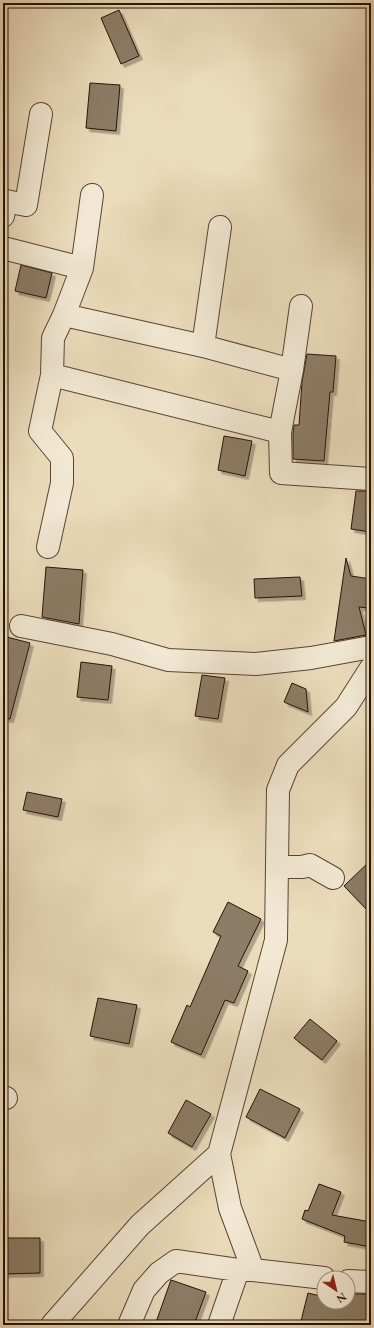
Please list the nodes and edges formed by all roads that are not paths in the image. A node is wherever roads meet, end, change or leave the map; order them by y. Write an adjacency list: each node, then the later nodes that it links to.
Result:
1 (41, 114): 3 (street)
2 (92, 194): 6 (street)
3 (3, 216)
4 (220, 228): 9 (street)
5 (3, 248): 6 (street)
6 (82, 268): 8 (street)
7 (301, 306): 10 (street)
8 (64, 315): 9 (street); 11 (street)
9 (204, 346): 10 (street)
10 (292, 370): 12 (street)
11 (52, 375): 12 (street); 14 (street)
12 (280, 432): 13 (street)
13 (371, 479)
14 (48, 547)
15 (21, 626): 16 (street)
16 (371, 648)
17 (371, 668): 18 (street)
18 (277, 867): 19 (street); 20 (street)
19 (333, 878)
20 (219, 1154): 21 (street); 25 (street)
21 (246, 1270): 22 (street); 26 (street); 27 (street)
22 (316, 1277)
23 (356, 1281): 24 (street)
24 (371, 1282)
25 (52, 1325)
26 (129, 1325)
27 (219, 1325)

